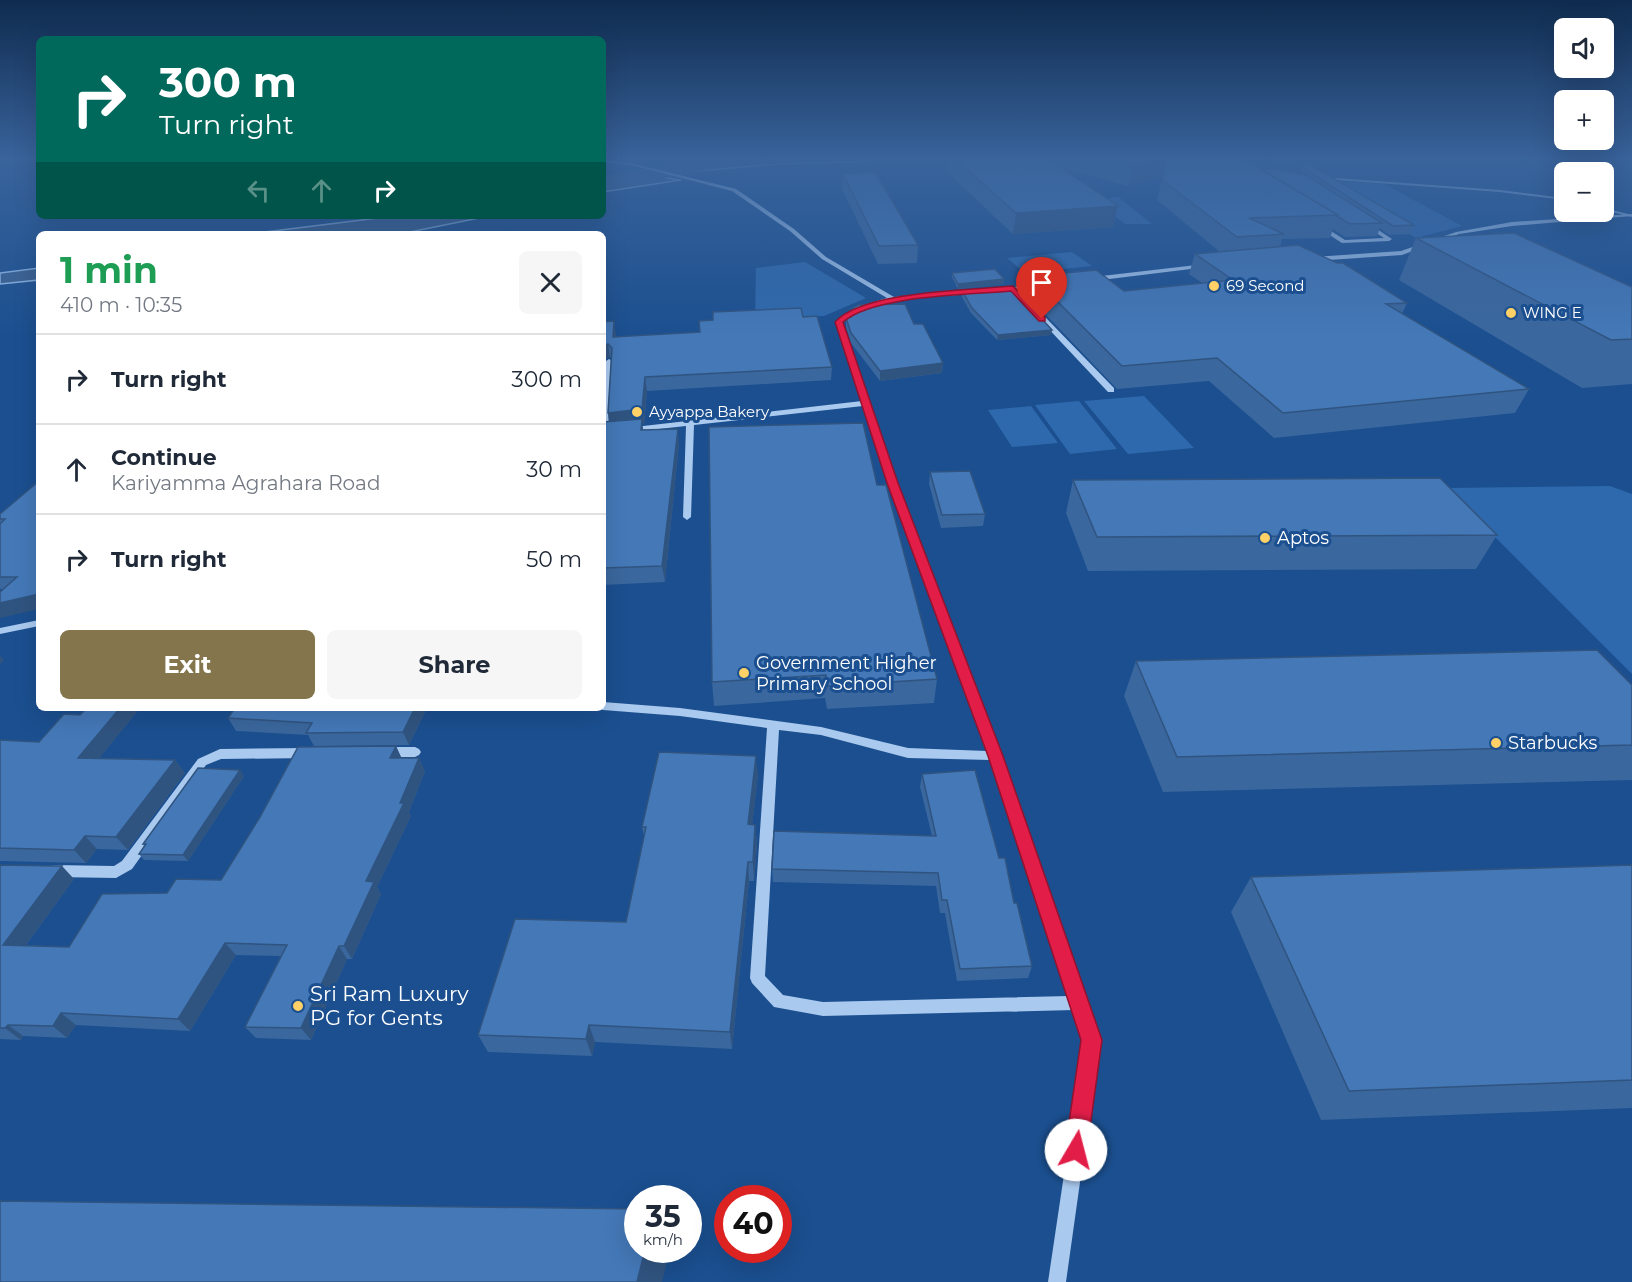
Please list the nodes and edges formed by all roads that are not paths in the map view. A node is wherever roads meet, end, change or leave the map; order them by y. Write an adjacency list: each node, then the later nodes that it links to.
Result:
1 (774, 218): 12 (street)
2 (1306, 218): 5 (street)
3 (1357, 218): 5 (street)
4 (1597, 218): 6 (street)
5 (1375, 242): 6 (street)
6 (1391, 254): 7 (street)
7 (1305, 259)
8 (1212, 266): 9 (street)
9 (1082, 280)
10 (1047, 284): 11 (street)
11 (1013, 288): 12 (street); 14 (street)
12 (894, 300): 16 (street)
13 (609, 361): 15 (street)
14 (1111, 390)
15 (606, 397)
16 (867, 403): 17 (street); 27 (street)
17 (690, 423): 18 (street); 19 (street)
18 (606, 433)
19 (687, 517)
20 (36, 623): 21 (street)
21 (0, 631)
22 (606, 706): 23 (street)
23 (773, 726): 27 (street); 29 (street)
24 (369, 752): 25 (street)
25 (415, 752)
26 (323, 753): 28 (street)
27 (995, 756): 29 (street)
28 (35, 870)
29 (1079, 1003): 30 (street)
30 (1057, 1282)

